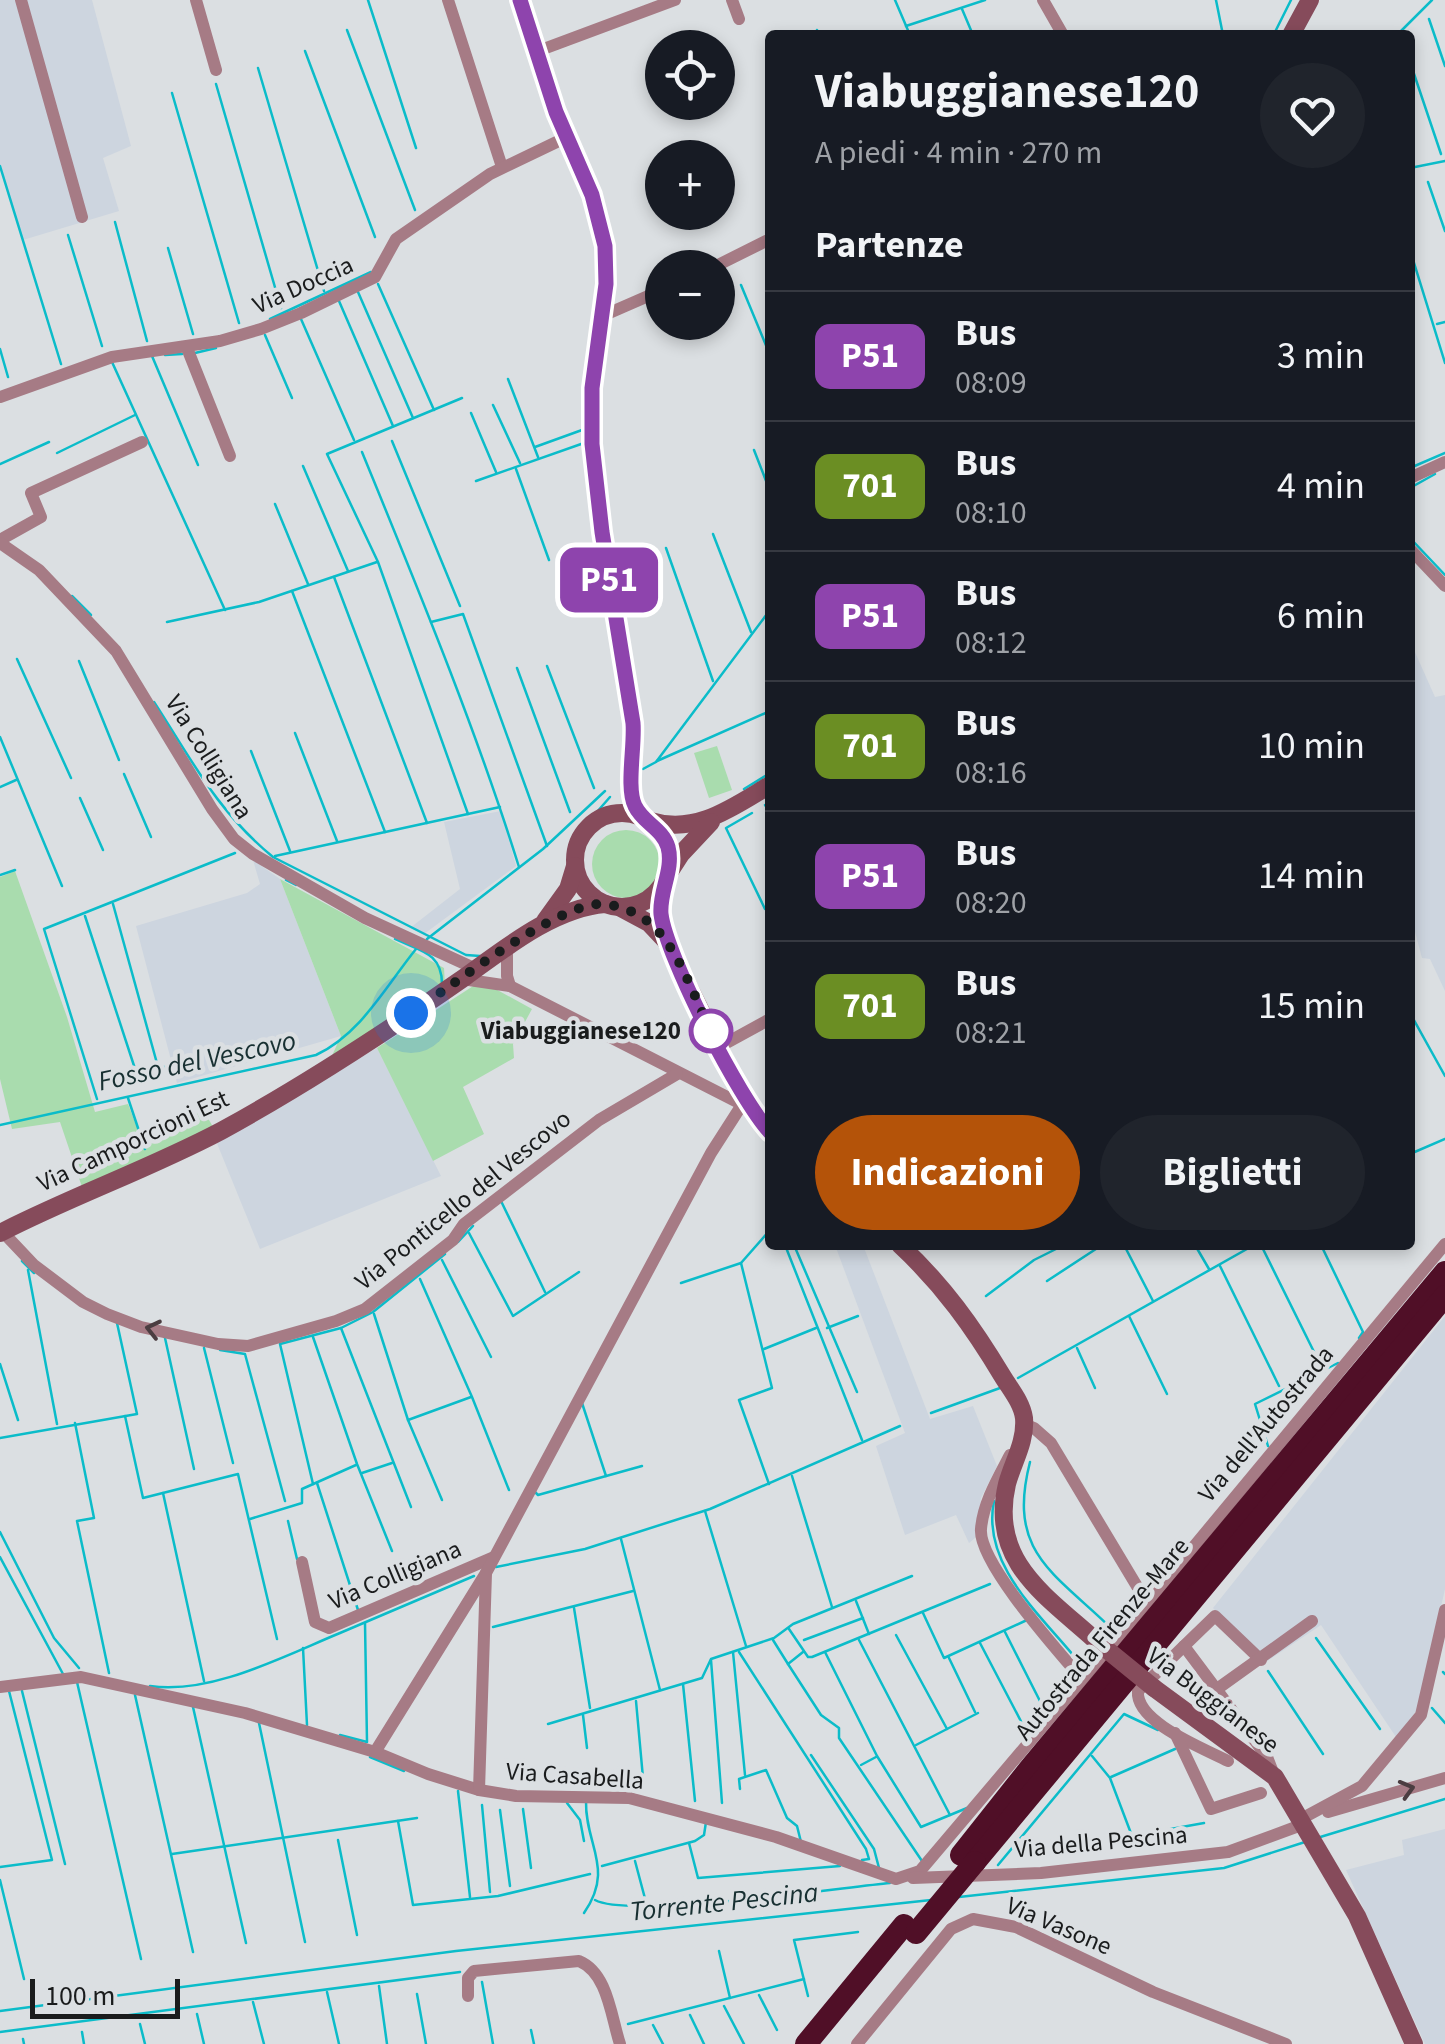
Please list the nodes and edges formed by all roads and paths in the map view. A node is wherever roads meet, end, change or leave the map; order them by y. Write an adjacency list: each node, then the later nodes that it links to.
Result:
1 (21, 0): 16 (street)
2 (196, 0): 13 (street)
3 (448, 0): 15 (street)
4 (520, 0): 12 (main road)
5 (675, 0): 12 (street)
6 (732, 0): 9 (street)
7 (1043, 0): 10 (street)
8 (1310, 0): 11 (main road)
9 (739, 20)
10 (1060, 30)
11 (1294, 30)
12 (538, 51): 14 (main road)
13 (216, 70)
14 (567, 137): 15 (street, Via Doccia); 20 (main road)
15 (502, 167): 21 (street, Via Doccia)
16 (82, 216)
17 (765, 241): 18 (street)
18 (735, 256)
19 (645, 297): 20 (street)
20 (600, 317): 30 (main road)
21 (187, 348): 22 (street, Via Doccia); 24 (street)
22 (0, 397)
23 (142, 442): 27 (street, Via Colligiana)
24 (230, 456)
25 (1445, 462): 26 (street)
26 (1415, 476)
27 (0, 542): 41 (street, Via Colligiana)
28 (1415, 554): 29 (street)
29 (1445, 586)
30 (632, 771): 33 (main road); 34 (main road)
31 (765, 787): 32 (main road)
32 (719, 815): 34 (main road); 36 (main road)
33 (605, 816): 34 (main road); 35 (main road)
34 (644, 818): 36 (main road)
35 (575, 866): 37 (main road); 38 (main road)
36 (665, 880): 37 (main road); 39 (main road)
37 (612, 906): 38 (main road); 39 (main road)
38 (538, 929): 40 (main road, Via Camporcioni Est)
39 (666, 942): 46 (main road)
40 (507, 949): 42 (main road, Via Camporcioni Est); 43 (street)
41 (444, 956): 42 (street, Via Colligiana); 44 (street)
42 (469, 974): 43 (street, Via Colligiana); 44 (main road, Via Camporcioni Est)
43 (510, 986): 47 (street)
44 (442, 992): 50 (main road, Via Camporcioni Est)
45 (765, 1022): 46 (street)
46 (719, 1047): 48 (main road)
47 (676, 1074): 48 (street); 50 (street, Via Ponticello del Vescovo, one-way to 50)
48 (744, 1103): 49 (main road); 56 (street, Via Colligiana)
49 (765, 1126)
50 (1, 1231)
51 (1445, 1244): 59 (street, Via dell'Autostrada)
52 (905, 1250): 55 (main road)
53 (1445, 1272): 75 (highway, Autostrada Firenze-Mare)
54 (1445, 1296): 75 (highway, Autostrada Firenze-Mare)
55 (1023, 1433): 59 (street); 64 (street); 70 (main road, Via Buggianese, bridge)
56 (494, 1558): 57 (street, Via Colligiana); 58 (street, Via Colligiana)
57 (302, 1562)
58 (486, 1573): 68 (street); 72 (street, Via Colligiana)
59 (1147, 1603): 64 (street)
60 (1445, 1610): 74 (street)
61 (1312, 1622): 63 (street)
62 (1184, 1646): 63 (street); 66 (street); 67 (street)
63 (1261, 1660): 66 (street)
64 (1081, 1678): 76 (street)
65 (0, 1687): 68 (street, Via Casabella)
66 (1217, 1689): 70 (street)
67 (1175, 1733): 69 (street); 73 (street)
68 (375, 1752): 72 (street, Via Casabella)
69 (1228, 1761)
70 (1275, 1777): 74 (main road, Via Buggianese)
71 (1445, 1778): 74 (street, one-way to 71)
72 (479, 1790): 76 (street, Via Casabella)
73 (1261, 1793)
74 (1302, 1822): 76 (street, Via della Pescina); 84 (main road, Via Buggianese)
75 (968, 1858): 77 (highway, Autostrada Firenze-Mare, bridge)
76 (896, 1879)
77 (910, 1929): 80 (highway, Autostrada Firenze-Mare); 81 (highway, Autostrada Firenze-Mare)
78 (468, 1996): 79 (street)
79 (620, 2044)
80 (806, 2044)
81 (824, 2044)
82 (857, 2044): 83 (street, Via Vasone)
83 (1286, 2044)
84 (1414, 2044)

